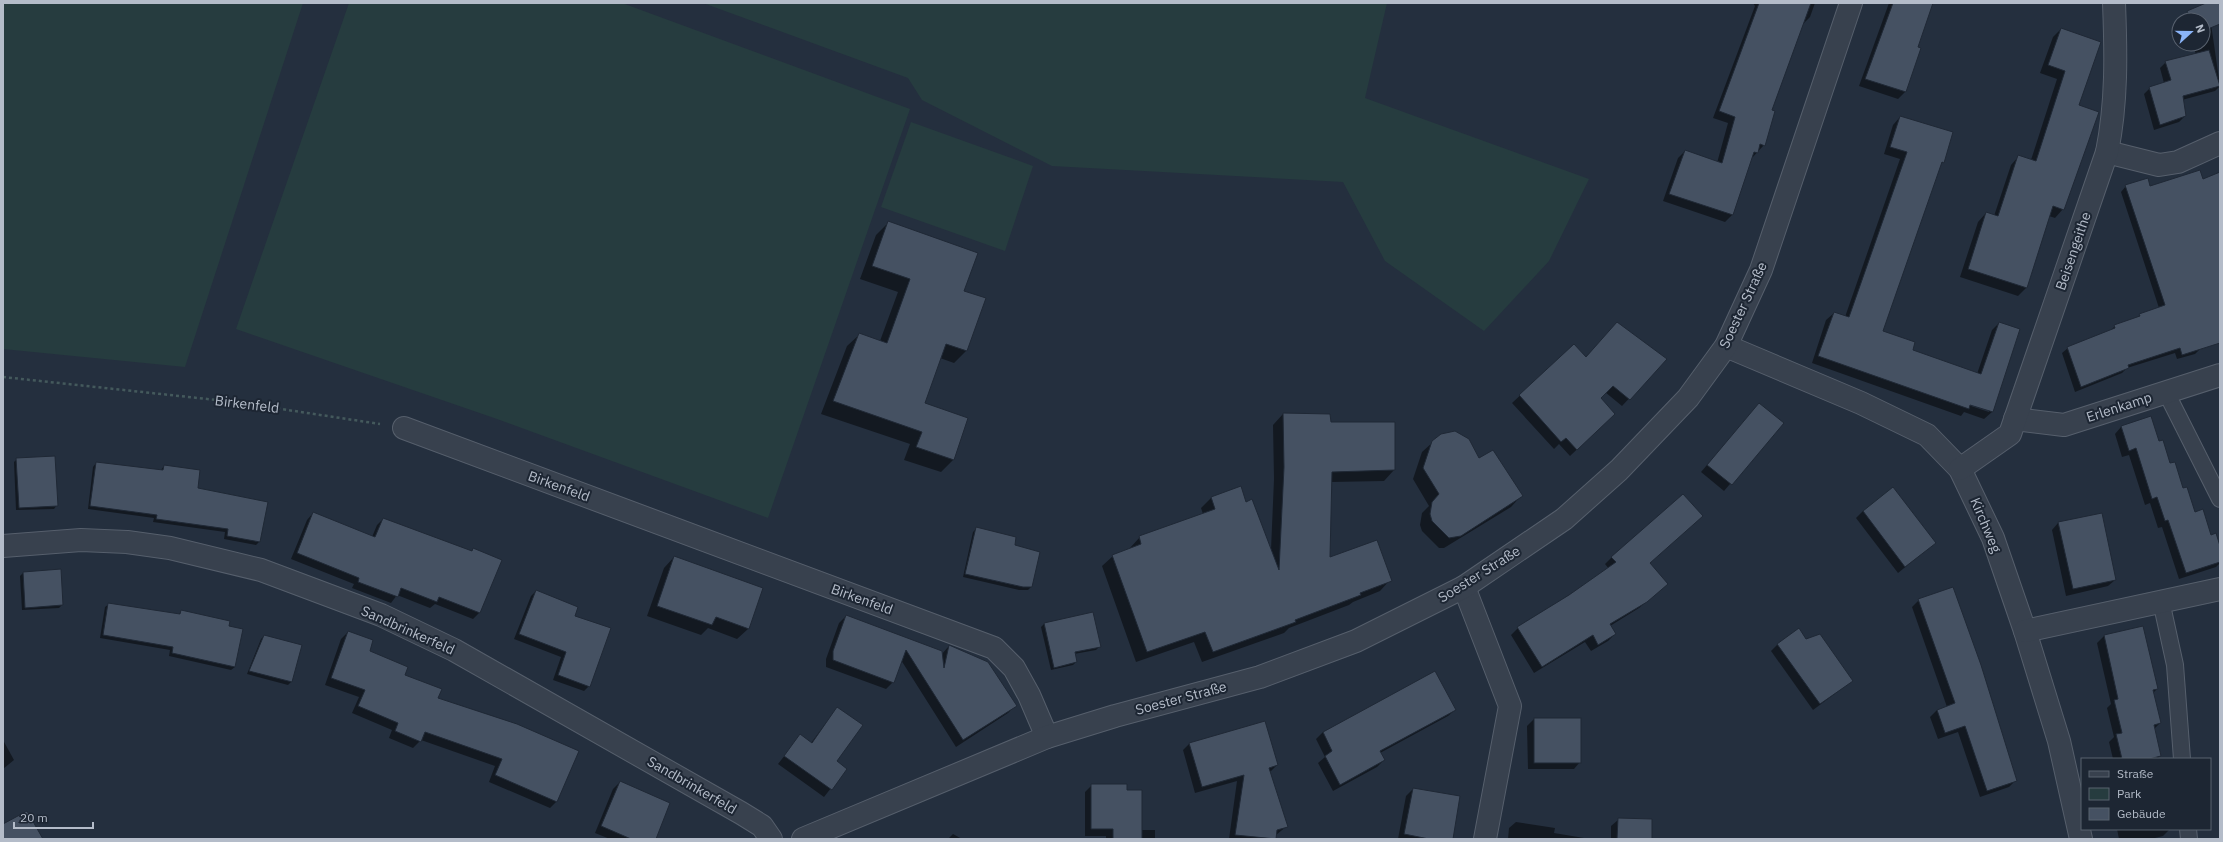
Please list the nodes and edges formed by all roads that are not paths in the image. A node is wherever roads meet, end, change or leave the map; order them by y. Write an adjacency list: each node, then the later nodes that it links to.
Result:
1 (1851, 3): 5 (street, Soester Straße)
2 (2114, 3): 4 (street, Beisengeithe)
3 (2220, 143): 4 (street)
4 (2107, 152): 8 (street, Beisengeithe)
5 (1726, 346): 10 (street, Kirchweg); 13 (street, Soester Straße)
6 (2220, 375): 7 (street, Erlenkamp)
7 (2166, 392): 8 (street, Erlenkamp); 11 (lane)
8 (2015, 419): 10 (street, Beisengeithe)
9 (404, 428): 17 (street, Birkenfeld)
10 (1960, 468): 16 (street, Kirchweg)
11 (2220, 499)
12 (3, 546): 19 (street, Sandbrinkerfeld)
13 (1464, 587): 17 (street, Soester Straße); 21 (street)
14 (2220, 589): 15 (street)
15 (2161, 601): 16 (street); 18 (lane)
16 (2025, 631): 22 (street, Kirchweg)
17 (1046, 737): 20 (street, Soester Straße)
18 (2182, 758)
19 (771, 839)
20 (802, 839)
21 (1485, 839)
22 (2081, 839)

